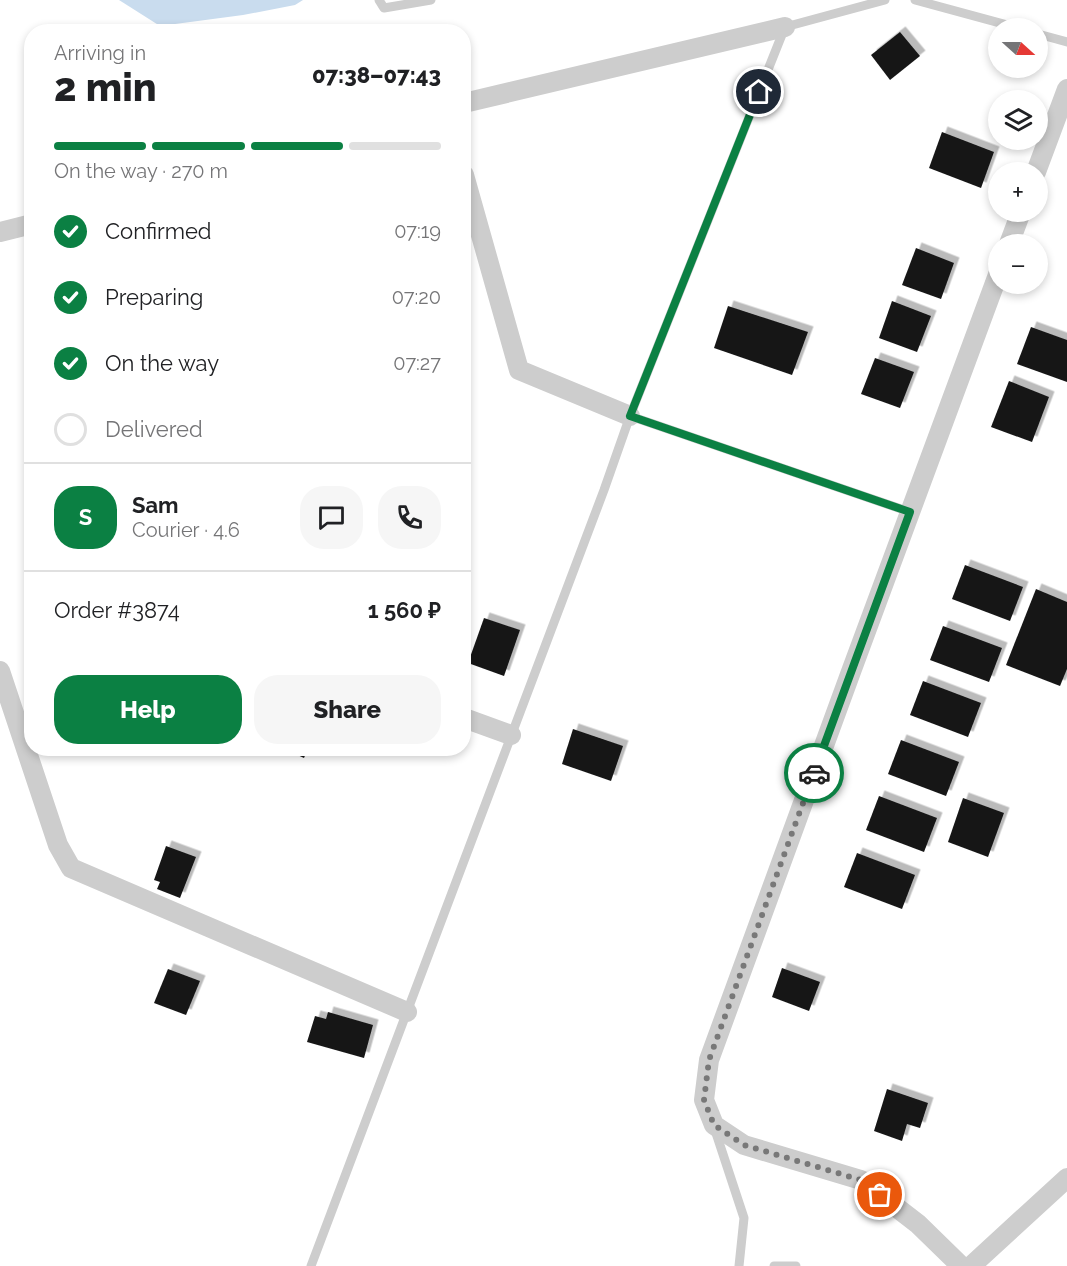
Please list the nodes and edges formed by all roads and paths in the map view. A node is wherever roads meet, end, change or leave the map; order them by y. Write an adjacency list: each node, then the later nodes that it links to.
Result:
1 (379, 0): 2 (lane)
2 (431, 0)
3 (885, 0): 6 (lane)
4 (915, 0): 5 (lane)
5 (988, 20)
6 (785, 27): 10 (street); 16 (lane)
7 (1048, 37): 8 (lane)
8 (1067, 42)
9 (1067, 89): 11 (street)
10 (471, 101)
11 (1040, 162)
12 (471, 200): 16 (street)
13 (24, 226): 14 (street)
14 (0, 232)
15 (991, 294): 17 (street)
16 (630, 416): 17 (lane); 20 (lane)
17 (910, 512): 24 (street)
18 (0, 671): 21 (street)
19 (471, 721): 20 (street)
20 (511, 735): 23 (lane)
21 (24, 743)
22 (28, 756): 23 (street)
23 (406, 1012): 26 (lane)
24 (714, 1125): 27 (lane); 30 (street)
25 (1067, 1179): 31 (street)
26 (311, 1266)
27 (739, 1266)
28 (774, 1266): 29 (lane)
29 (796, 1266)
30 (961, 1266)
31 (971, 1266)

